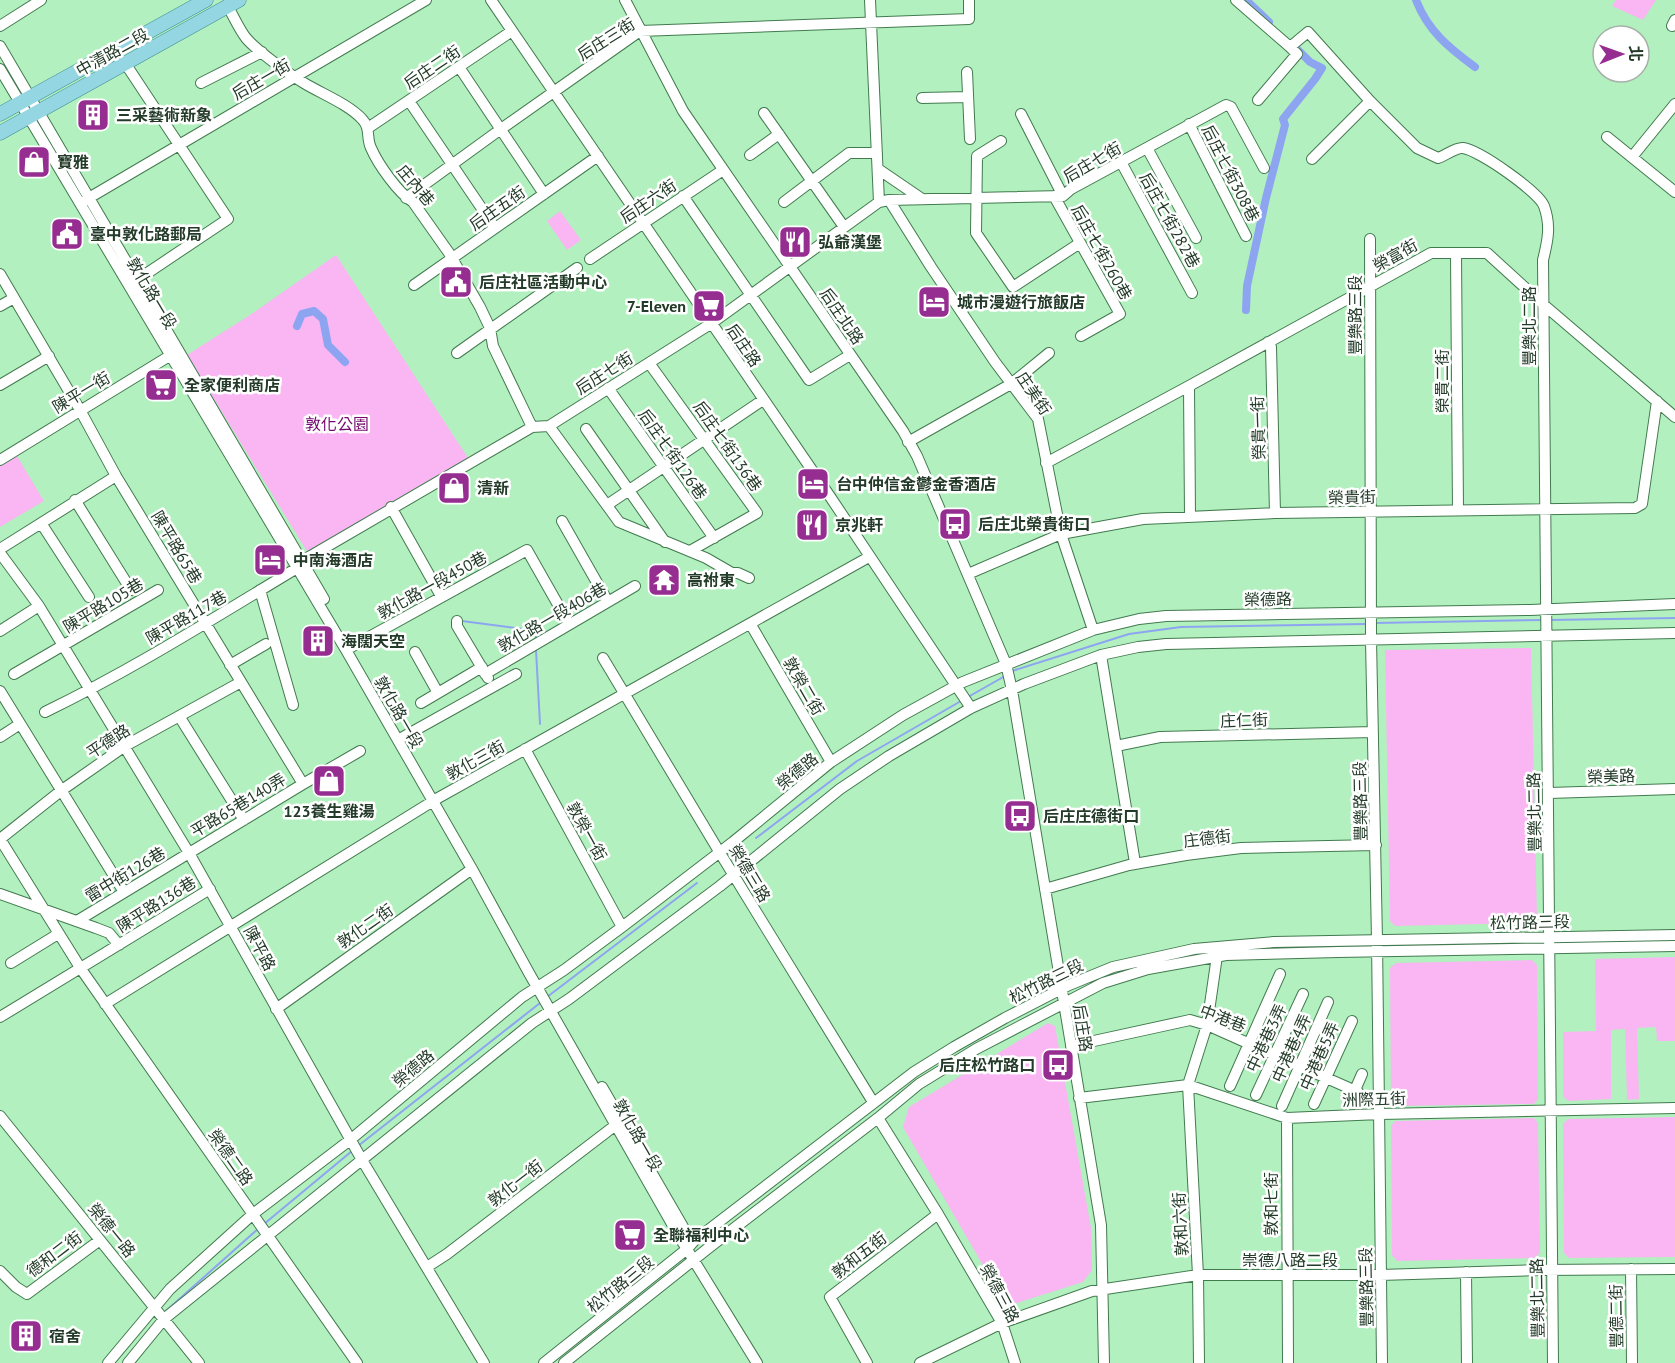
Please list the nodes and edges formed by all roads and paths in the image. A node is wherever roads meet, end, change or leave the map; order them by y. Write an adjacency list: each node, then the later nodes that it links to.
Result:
1 (41, 0): 11 (street)
2 (206, 0): 26 (main road, 中清路二段)
3 (426, 0): 21 (street, 后庄一街)
4 (491, 0): 12 (street, 后庄路)
5 (625, 0): 13 (street, 后庄北路)
6 (870, 0): 10 (street)
7 (969, 0): 10 (street, 后庄三街)
8 (1236, 0): 15 (street)
9 (233, 3): 16 (street, 庄內巷); 17 (main road, 中清路二段)
10 (871, 22): 13 (street, 后庄三街); 45 (street)
11 (0, 26)
12 (512, 31): 18 (street, 后庄二街); 23 (street, 后庄路)
13 (640, 32): 23 (street, 后庄三街); 54 (street, 后庄北路)
14 (0, 46): 26 (street)
15 (1290, 47): 28 (street); 29 (street)
16 (262, 52): 21 (street, 庄內巷); 22 (street)
17 (125, 63): 33 (main road, 中清路二段); 43 (street)
18 (459, 67): 27 (street, 后庄二街); 37 (street)
19 (0, 69): 26 (street)
20 (967, 72): 24 (street)
21 (295, 77): 36 (street, 庄內巷); 43 (street, 后庄一街)
22 (201, 83)
23 (554, 91): 37 (street, 后庄三街); 47 (street, 后庄路)
24 (968, 97): 25 (street); 41 (street)
25 (922, 98)
26 (25, 100): 32 (main road, 中清路二段); 33 (street, 敦化路一段)
27 (409, 100): 36 (street, 后庄二街); 51 (street)
28 (1258, 100)
29 (1370, 101): 49 (street); 85 (street, 豐樂北二路)
30 (1675, 104): 48 (street)
31 (764, 113): 39 (street)
32 (0, 114)
33 (33, 114): 38 (main road, 中清路二段); 63 (street, 敦化路一段)
34 (1021, 114): 59 (street, 后庄七街260巷)
35 (1189, 124): 44 (street, 后庄七街); 52 (street, 后庄七街); 69 (street, 后庄七街308巷)
36 (368, 128): 60 (street, 庄內巷)
37 (501, 129): 51 (street, 后庄三街); 57 (street)
38 (0, 133)
39 (779, 134): 46 (street); 55 (street)
40 (1607, 137): 48 (street)
41 (970, 139)
42 (1001, 141): 61 (street)
43 (178, 145): 63 (street, 后庄一街); 79 (street)
44 (1147, 148): 50 (street, 后庄七街); 70 (street)
45 (877, 153): 53 (street); 55 (street)
46 (750, 155)
47 (598, 156): 57 (street, 后庄五街); 66 (street, 后庄路)
48 (1632, 157): 56 (street)
49 (1312, 159)
50 (1121, 162): 59 (street, 后庄七街); 82 (street, 后庄七街282巷)
51 (451, 165): 60 (street, 后庄三街); 68 (street)
52 (1264, 168)
53 (878, 169): 62 (street); 64 (street)
54 (723, 170): 58 (street, 后庄六街); 76 (street, 后庄北路)
55 (813, 181): 65 (street); 67 (street)
56 (1675, 192)
57 (543, 194): 68 (street, 后庄五街)
58 (683, 196): 66 (street, 后庄六街); 83 (street)
59 (1058, 196): 61 (street, 后庄七街); 72 (street, 后庄七街260巷)
60 (406, 198): 74 (street, 庄內巷)
61 (976, 198): 62 (street, 后庄七街); 72 (street)
62 (922, 199): 64 (street, 后庄七街)
63 (84, 200): 79 (street, 敦化路一段); 91 (street, 敦化路一段)
64 (884, 201): 67 (street, 后庄七街); 97 (street, 庄美街)
65 (784, 202)
66 (643, 222): 75 (street, 后庄六街); 87 (street, 后庄路)
67 (844, 227): 76 (street, 后庄七街)
68 (495, 228): 74 (street, 后庄五街)
69 (1246, 236)
70 (1196, 238)
71 (1370, 239): 81 (street, 豐樂路三段)
72 (1080, 243): 89 (street, 后庄七街260巷)
73 (1456, 253): 81 (street, 榮富街); 85 (street, 榮富街); 119 (street, 榮貴二街)
74 (452, 258): 80 (street, 后庄五街); 88 (street, 庄內巷)
75 (590, 259)
76 (790, 267): 83 (street, 后庄七街); 94 (street, 后庄北路)
77 (577, 268): 88 (street)
78 (0, 274): 84 (street, 陳平路65巷)
79 (136, 280): 91 (street, 敦化路一段)
80 (414, 285)
81 (1370, 286): 90 (street, 榮富街); 120 (street, 豐樂路三段)
82 (1192, 293)
83 (749, 296): 87 (street, 后庄七街); 94 (street)
84 (14, 298): 86 (street); 95 (street, 陳平路65巷)
85 (1544, 305): 102 (street, 榮富街); 118 (street, 豐樂北二路)
86 (0, 306)
87 (712, 323): 96 (street, 后庄七街); 101 (street, 后庄路)
88 (490, 330): 92 (street); 106 (street, 庄內巷)
89 (1081, 336)
90 (1268, 342): 99 (street, 榮富街); 121 (street, 榮貴一街)
91 (175, 353): 103 (street, 陳平一街); 132 (street, 敦化路一段)
92 (457, 353)
93 (1049, 353): 97 (street)
94 (850, 355): 109 (street, 后庄北路)
95 (49, 356): 98 (street); 103 (street, 陳平路65巷)
96 (650, 363): 100 (street, 后庄七街); 108 (street, 后庄七街136巷)
97 (1011, 384): 109 (street); 111 (street, 庄美街)
98 (0, 385)
99 (1189, 386): 111 (street, 榮富街); 122 (street)
100 (608, 388): 105 (street, 后庄七街); 112 (street, 后庄七街126巷)
101 (763, 399): 108 (street); 131 (street, 后庄路)
102 (1657, 401): 104 (street, 榮富街); 118 (street, 榮貴街)
103 (80, 410): 110 (street, 陳平一街); 113 (street, 陳平路65巷)
104 (1675, 417)
105 (549, 426): 106 (street, 后庄七街); 116 (street)
106 (532, 427): 117 (street, 后庄七街)
107 (586, 429): 114 (street)
108 (705, 439): 112 (street); 126 (street, 后庄七街136巷)
109 (908, 442): 133 (street, 后庄北路)
110 (0, 460)
111 (1046, 463): 125 (street, 庄美街)
112 (663, 466): 114 (street); 126 (street, 后庄七街126巷)
113 (116, 476): 115 (street); 147 (street, 陳平路65巷)
114 (628, 490): 116 (street); 127 (street)
115 (75, 500): 124 (street); 136 (street)
116 (606, 505): 127 (street)
117 (391, 507): 132 (street, 后庄七街); 139 (street)
118 (1545, 508): 119 (street, 榮貴街); 144 (street, 豐樂北二路)
119 (1458, 510): 120 (street, 榮貴街)
120 (1371, 512): 121 (street, 榮貴街); 145 (street, 豐樂路三段)
121 (1275, 513): 122 (street, 榮貴街)
122 (1190, 516): 125 (street, 榮貴街)
123 (562, 521): 141 (street)
124 (40, 523): 128 (street); 140 (street)
125 (1061, 534): 133 (street, 榮貴街); 150 (street, 庄美街)
126 (714, 538): 129 (street, 后庄七街136巷)
127 (665, 542): 129 (street)
128 (0, 549)
129 (690, 551): 134 (street)
130 (0, 553): 143 (street, 陳平路)
131 (869, 557): 149 (street, 敦化三街); 167 (street, 后庄路)
132 (299, 565): 138 (street, 陳平路117巷); 157 (street, 敦化路一段); 192 (street, 敦化路一段)
133 (968, 574): 161 (street, 后庄北路)
134 (749, 578)
135 (635, 586): 141 (street, 敦化路一段406巷)
136 (131, 590)
137 (158, 590): 156 (street, 陳平路105巷)
138 (260, 590): 147 (street, 陳平路117巷); 175 (street)
139 (441, 596): 148 (street, 敦化路一段450巷); 157 (street, 敦化路一段450巷)
140 (89, 597)
141 (608, 602): 148 (street, 敦化路一段406巷)
142 (1675, 604): 144 (street, 榮德路)
143 (39, 606): 151 (street); 156 (street, 陳平路)
144 (1546, 609): 145 (street, 榮德路); 153 (street, 豐樂北二路)
145 (1371, 613): 150 (street, 榮德路); 154 (street, 豐樂路三段)
146 (457, 621): 163 (street)
147 (206, 623): 162 (street, 陳平路65巷); 169 (street, 陳平路117巷)
148 (569, 624): 163 (street, 敦化路一段406巷)
149 (751, 625): 173 (street, 敦化三街); 187 (street, 敦榮二街)
150 (1093, 630): 161 (street, 榮德路)
151 (0, 631)
152 (1675, 633): 153 (street)
153 (1546, 636): 154 (street); 191 (street, 豐樂北二路)
154 (1371, 640): 159 (street); 180 (street, 豐樂路三段)
155 (266, 644): 162 (street)
156 (63, 646): 164 (street, 陳平路105巷); 169 (street, 陳平路)
157 (351, 647): 182 (street, 敦化路一段)
158 (415, 652): 172 (street)
159 (1101, 656): 170 (street); 184 (street)
160 (603, 658): 173 (street, 榮德三路)
161 (1006, 664): 167 (street, 榮德路); 170 (street, 后庄路)
162 (230, 665): 166 (street, 陳平路65巷)
163 (483, 670): 168 (street); 172 (street, 敦化路一段406巷)
164 (14, 674)
165 (516, 674): 168 (street, 敦化路一段)
166 (241, 682): 178 (street, 平德路); 188 (street, 陳平路65巷)
167 (956, 685): 176 (street, 后庄路); 187 (street, 榮德路)
168 (493, 687): 182 (street, 敦化路一段)
169 (90, 690): 177 (street, 陳平路117巷); 183 (street, 陳平路)
170 (1012, 690): 176 (street); 202 (street, 后庄路)
171 (0, 691): 179 (street)
172 (438, 693): 174 (street, 敦化路一段406巷)
173 (625, 694): 185 (street, 敦化三街); 196 (street, 榮德三路)
174 (421, 703)
175 (293, 705)
176 (971, 708): 200 (street)
177 (45, 712)
178 (179, 716): 183 (street, 平德路); 193 (street)
179 (20, 724): 181 (street); 190 (street)
180 (1373, 732): 184 (street, 庄仁街); 195 (street, 豐樂路三段)
181 (0, 737)
182 (403, 737): 192 (street, 敦化路一段)
183 (126, 746): 190 (street, 平德路); 197 (street, 陳平路)
184 (1116, 746): 198 (street)
185 (525, 749): 192 (street, 敦化三街); 208 (street, 敦榮一街)
186 (360, 751): 188 (street, 平路65巷140弄)
187 (831, 762): 196 (street, 榮德路)
188 (303, 784): 193 (street, 平路65巷140弄)
189 (1675, 789): 191 (street, 榮美路)
190 (62, 790): 194 (street, 平德路); 203 (street)
191 (1549, 793): 211 (street, 豐樂北二路)
192 (436, 799): 199 (street, 敦化路一段); 207 (street, 敦化三街); 221 (street, 敦化路一段)
193 (244, 820): 197 (street, 平路65巷140弄)
194 (0, 839): 205 (street, 榮德二路)
195 (1376, 845): 198 (street, 庄德街); 212 (street, 豐樂路三段)
196 (720, 852): 200 (street, 榮德三路); 208 (street, 榮德路)
197 (189, 853): 201 (street, 陳平路); 203 (street, 雷中街126巷)
198 (1135, 863): 202 (street, 庄德街)
199 (472, 869): 221 (street, 敦化路一段); 227 (street, 敦化二街)
200 (733, 875): 228 (street); 242 (street, 榮德三路)
201 (210, 889): 207 (street, 陳平路); 213 (street, 陳平路136巷)
202 (1045, 889): 222 (street, 后庄路)
203 (124, 892): 206 (street, 雷中街126巷)
204 (0, 894): 205 (street)
205 (43, 910): 206 (street); 209 (street, 榮德二路)
206 (76, 921): 213 (street)
207 (231, 927): 226 (street, 敦化三街); 227 (street, 陳平路)
208 (622, 927): 221 (street, 榮德路)
209 (58, 934): 218 (street); 219 (street, 榮德二路)
210 (1675, 934): 211 (street, 松竹路三段)
211 (1550, 937): 212 (street, 松竹路三段); 215 (street, 豐樂北二路)
212 (1377, 940): 216 (street, 豐樂路三段); 222 (street, 松竹路三段)
213 (119, 945): 219 (street, 陳平路136巷)
214 (1675, 946): 215 (street, 松竹路三段)
215 (1550, 949): 216 (street, 松竹路三段); 246 (street, 豐樂北二路)
216 (1377, 952): 217 (street, 松竹路三段); 247 (street, 豐樂路三段)
217 (1217, 956): 224 (street, 松竹路三段); 231 (street)
218 (11, 963)
219 (81, 969): 226 (street, 榮德二路); 229 (street, 陳平路136巷)
220 (1280, 974): 232 (street)
221 (540, 985): 228 (street, 敦化路一段); 252 (street, 榮德路)
222 (1060, 990): 224 (street, 后庄路); 242 (street, 松竹路三段)
223 (1303, 994): 234 (street, 中港巷3弄)
224 (1063, 1002): 233 (street, 后庄路); 249 (street, 松竹路三段)
225 (1328, 1002): 235 (street, 中港巷4弄)
226 (105, 1004): 254 (street, 榮德二路)
227 (276, 1009): 252 (street, 陳平路)
228 (553, 1010): 251 (street, 敦化路一段); 253 (street)
229 (0, 1017)
230 (1352, 1021): 237 (street, 中港巷5弄)
231 (1208, 1025): 232 (street, 中港巷); 233 (street, 中港巷); 238 (street)
232 (1249, 1044): 234 (street, 中港巷); 239 (street)
233 (1071, 1046): 241 (street, 后庄路)
234 (1274, 1055): 235 (street, 中港巷); 240 (street, 中港巷3弄)
235 (1300, 1066): 237 (street, 中港巷); 244 (street, 中港巷4弄)
236 (1362, 1074): 237 (street, 中港巷)
237 (1326, 1077): 243 (street, 中港巷5弄)
238 (1188, 1084): 241 (street, 洲際五街); 250 (street, 洲際五街); 266 (street, 敦和六街)
239 (1230, 1086)
240 (1256, 1095)
241 (1079, 1098): 269 (street, 后庄路)
242 (873, 1102): 258 (street, 松竹路三段)
243 (1314, 1104)
244 (1282, 1106)
245 (1675, 1108): 246 (street, 洲際五街)
246 (1551, 1111): 247 (street, 洲際五街); 263 (street, 豐樂北二路)
247 (1380, 1114): 250 (street, 洲際五街); 268 (street, 豐樂路三段)
248 (0, 1116): 257 (street, 榮德一路)
249 (878, 1118): 255 (street, 榮德三路); 259 (street, 松竹路三段)
250 (1287, 1118): 267 (street, 敦和七街)
251 (618, 1123): 258 (street, 敦化路一段); 260 (street, 敦化一街)
252 (350, 1140): 253 (street, 陳平路); 254 (street, 榮德路)
253 (362, 1160): 256 (street); 260 (street, 陳平路)
254 (253, 1214): 256 (street, 榮德二路); 270 (street, 榮德路)
255 (938, 1214): 272 (street, 榮德三路); 281 (street, 敦和五街)
256 (268, 1234): 271 (street); 276 (street, 榮德二路)
257 (100, 1239): 264 (street, 德和二街); 270 (street, 榮德一路)
258 (687, 1249): 259 (street, 敦化路一段); 278 (street, 松竹路三段)
259 (694, 1260): 279 (street, 松竹路三段); 280 (street, 敦化路一段)
260 (427, 1267): 277 (street, 陳平路)
261 (1631, 1269): 262 (street, 崇德八路二段); 263 (street, 崇德八路二段); 290 (street, 豐德二街)
262 (1675, 1269)
263 (1551, 1270): 265 (street, 崇德八路二段); 289 (street, 豐樂北二路)
264 (0, 1271)
265 (1466, 1272): 268 (street, 崇德八路二段); 288 (street)
266 (1198, 1275): 267 (street, 崇德八路二段); 269 (street, 崇德八路二段); 285 (street, 敦和六街)
267 (1287, 1275): 268 (street, 崇德八路二段); 286 (street, 敦和七街)
268 (1380, 1275): 287 (street, 豐樂路三段)
269 (1103, 1289): 272 (street, 崇德八路二段); 284 (street, 后庄路)
270 (156, 1307): 271 (street, 榮德一路); 273 (street, 榮德路)
271 (164, 1319): 274 (street); 275 (street, 榮德一路)
272 (1002, 1323): 282 (street, 崇德八路二段); 283 (street, 榮德三路)
273 (108, 1363)
274 (128, 1363)
275 (199, 1363)
276 (357, 1363)
277 (484, 1363)
278 (544, 1363)
279 (564, 1363)
280 (757, 1363)
281 (867, 1363)
282 (920, 1363)
283 (1015, 1363)
284 (1104, 1363)
285 (1199, 1363)
286 (1288, 1363)
287 (1382, 1363)
288 (1467, 1363)
289 (1553, 1363)
290 (1632, 1363)

